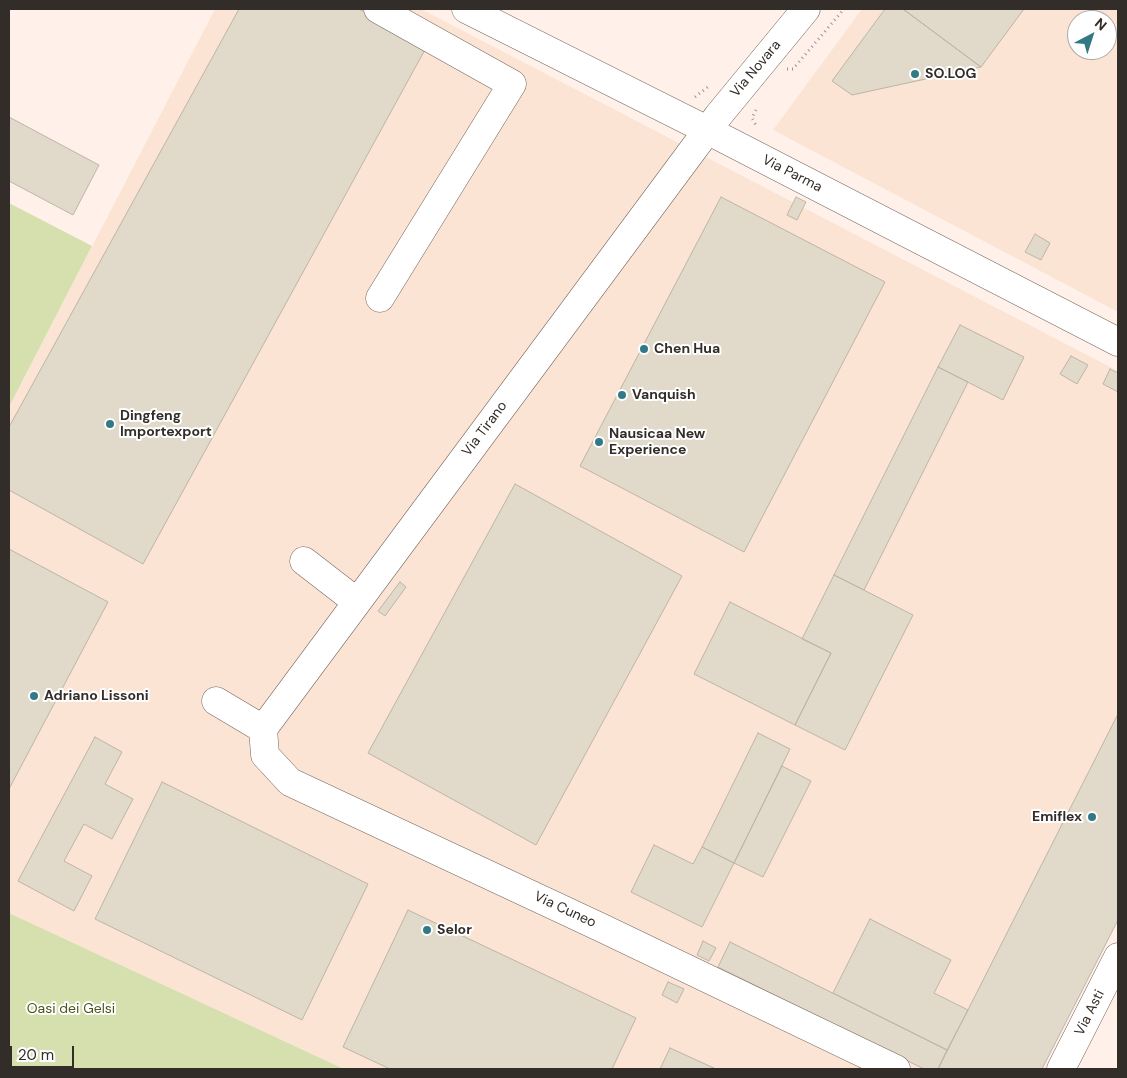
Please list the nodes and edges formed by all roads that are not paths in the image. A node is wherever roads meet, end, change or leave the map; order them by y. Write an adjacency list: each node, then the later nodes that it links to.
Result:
1 (378, 9): 5 (street)
2 (466, 9): 4 (street, Via Parma)
3 (806, 9): 4 (street, Via Novara)
4 (707, 130): 6 (street, Via Parma); 8 (street, Via Tirano)
5 (380, 298)
6 (1118, 342)
7 (304, 561): 8 (street)
8 (357, 602): 10 (street, Via Tirano)
9 (216, 701): 10 (street)
10 (263, 729): 12 (street, Via Cuneo)
11 (1118, 957): 13 (street, Via Asti)
12 (896, 1069)
13 (1061, 1069)

